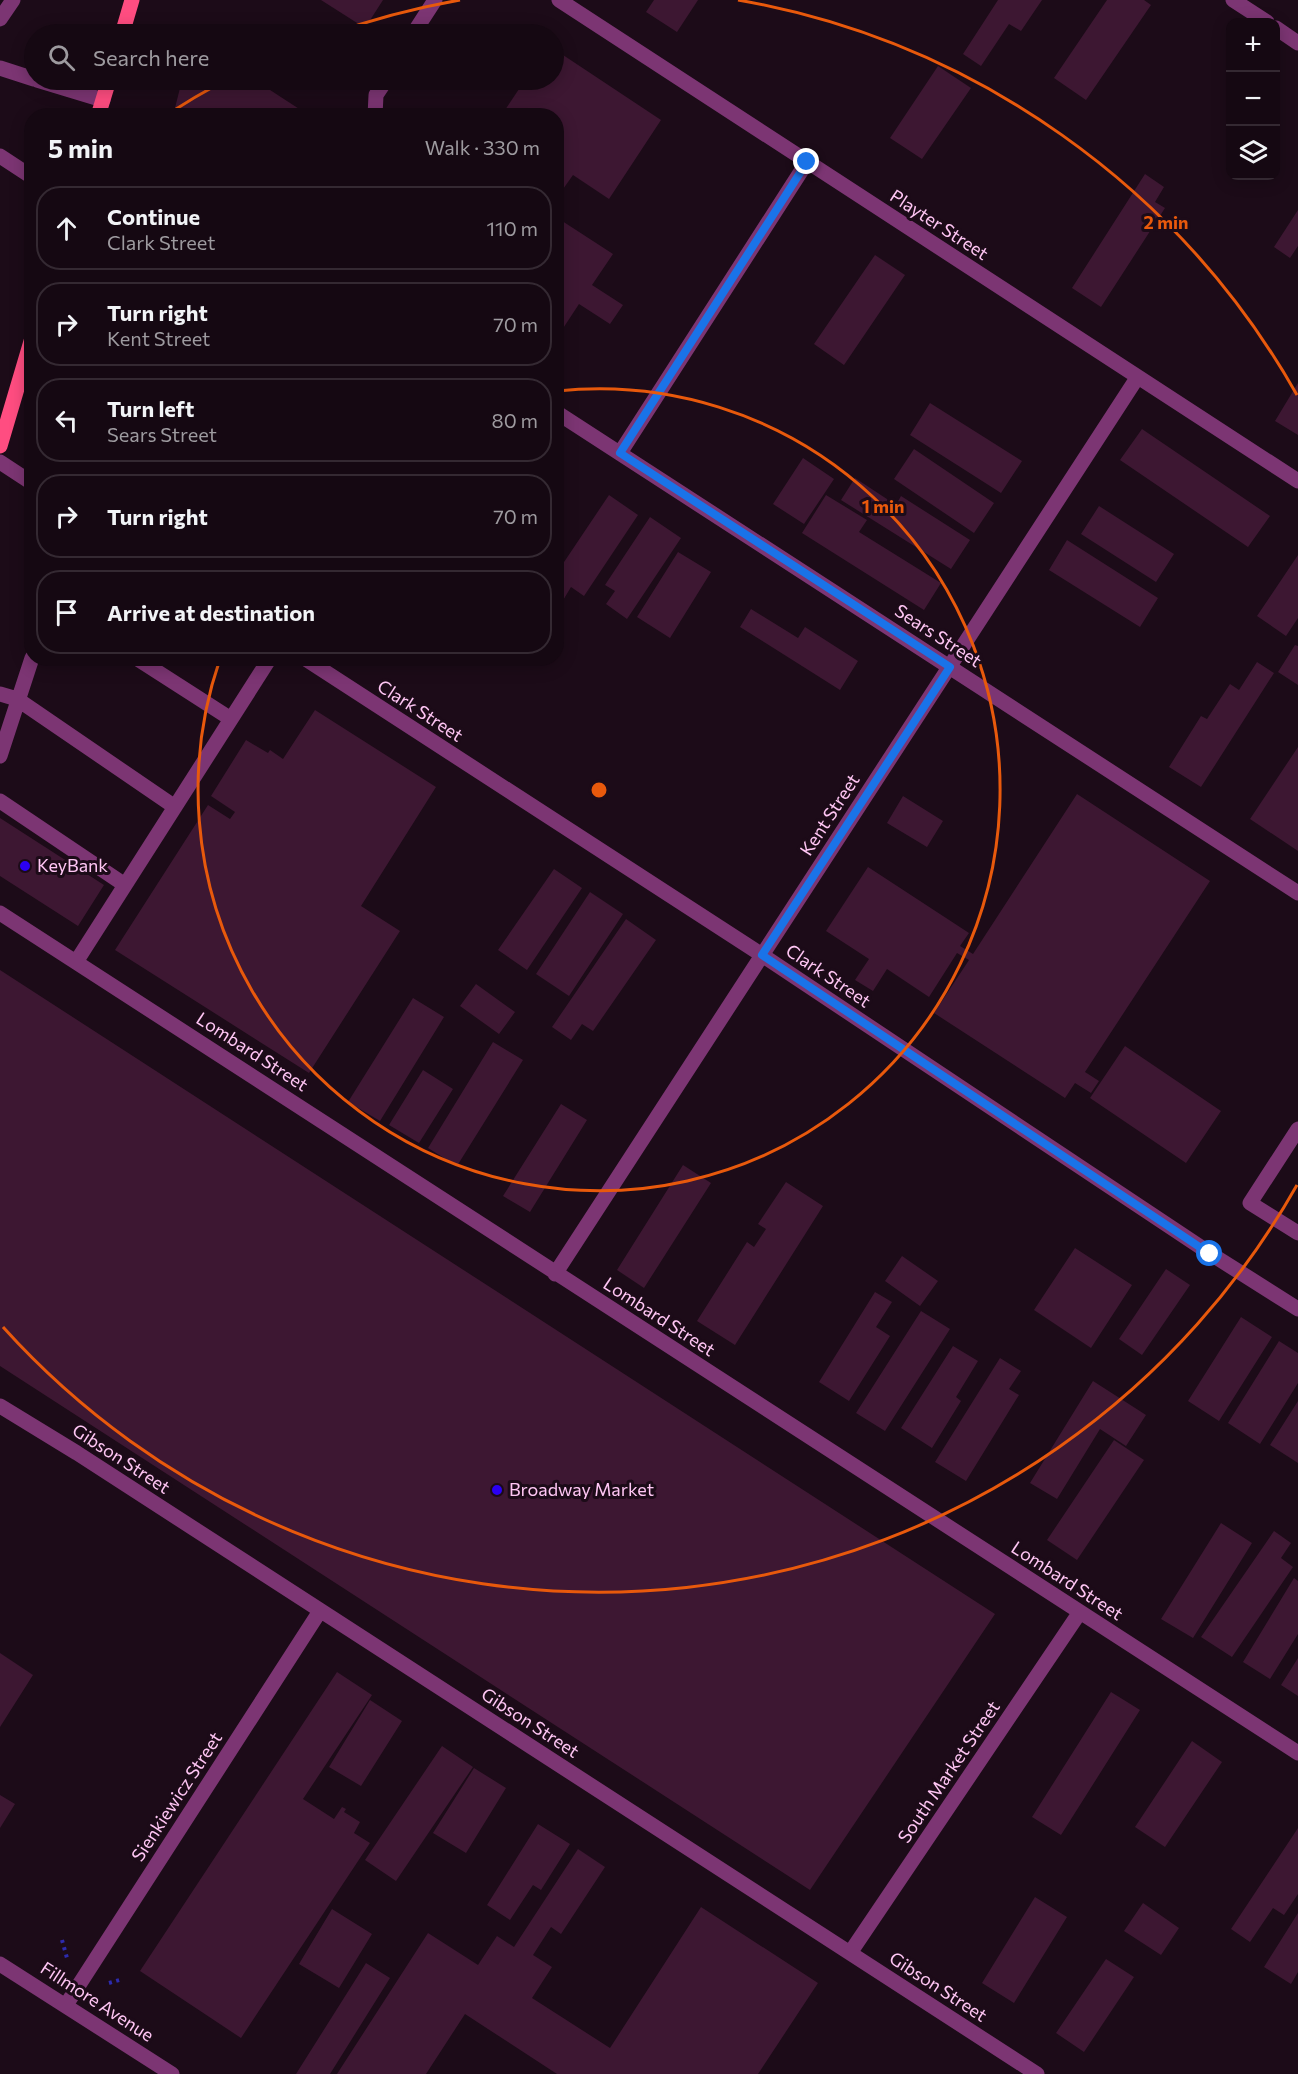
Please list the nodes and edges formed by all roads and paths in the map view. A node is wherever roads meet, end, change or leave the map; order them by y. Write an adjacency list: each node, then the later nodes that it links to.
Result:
1 (13, 0): 7 (street)
2 (132, 0): 8 (main road)
3 (435, 0): 9 (street)
4 (559, 0): 21 (street, Playter Street)
5 (1241, 2): 6 (street)
6 (1262, 18)
7 (0, 19)
8 (125, 24)
9 (419, 24)
10 (1280, 31): 11 (street)
11 (1298, 43)
12 (0, 68): 13 (street)
13 (24, 75)
14 (71, 90): 17 (street)
15 (106, 90): 17 (main road)
16 (379, 90): 19 (street)
17 (103, 100): 18 (main road)
18 (100, 108)
19 (375, 108)
20 (0, 156): 22 (street)
21 (807, 162): 24 (street, Playter Street); 27 (street)
22 (24, 172)
23 (24, 365): 26 (main road)
24 (1137, 378): 30 (street, Playter Street); 35 (street, Kent Street)
25 (564, 417): 27 (street, Sears Street)
26 (0, 446)
27 (620, 453): 35 (street, Sears Street)
28 (0, 462): 29 (street)
29 (24, 478)
30 (1298, 481)
31 (29, 666): 37 (street)
32 (148, 666): 38 (street)
33 (265, 666): 38 (street)
34 (316, 666): 45 (street, Clark Street)
35 (950, 667): 43 (street, Sears Street); 45 (street, Kent Street)
36 (0, 694): 37 (street)
37 (17, 699): 39 (street); 41 (street)
38 (231, 719): 41 (street)
39 (0, 756)
40 (0, 801): 42 (street)
41 (175, 807): 42 (street)
42 (125, 885): 46 (street)
43 (1298, 893)
44 (0, 913): 46 (street, Lombard Street)
45 (762, 955): 49 (street, Kent Street); 50 (street, Clark Street)
46 (76, 962): 49 (street, Lombard Street)
47 (1298, 1129): 48 (street)
48 (1298, 1233)
49 (555, 1274): 53 (street, Lombard Street)
50 (1298, 1309)
51 (0, 1406): 52 (street, Gibson Street)
52 (320, 1611): 56 (street, Gibson Street); 61 (street, Sienkiewicz Street)
53 (1080, 1612): 54 (street, Lombard Street); 56 (street, South Market Street)
54 (1298, 1753)
55 (62, 1940): 57 (path)
56 (850, 1953): 63 (street, Gibson Street)
57 (67, 1959)
58 (0, 1964): 61 (street, Fillmore Avenue)
59 (123, 1979): 60 (path)
60 (107, 1983)
61 (66, 2005): 62 (street, Fillmore Avenue)
62 (172, 2074)
63 (1037, 2074)

